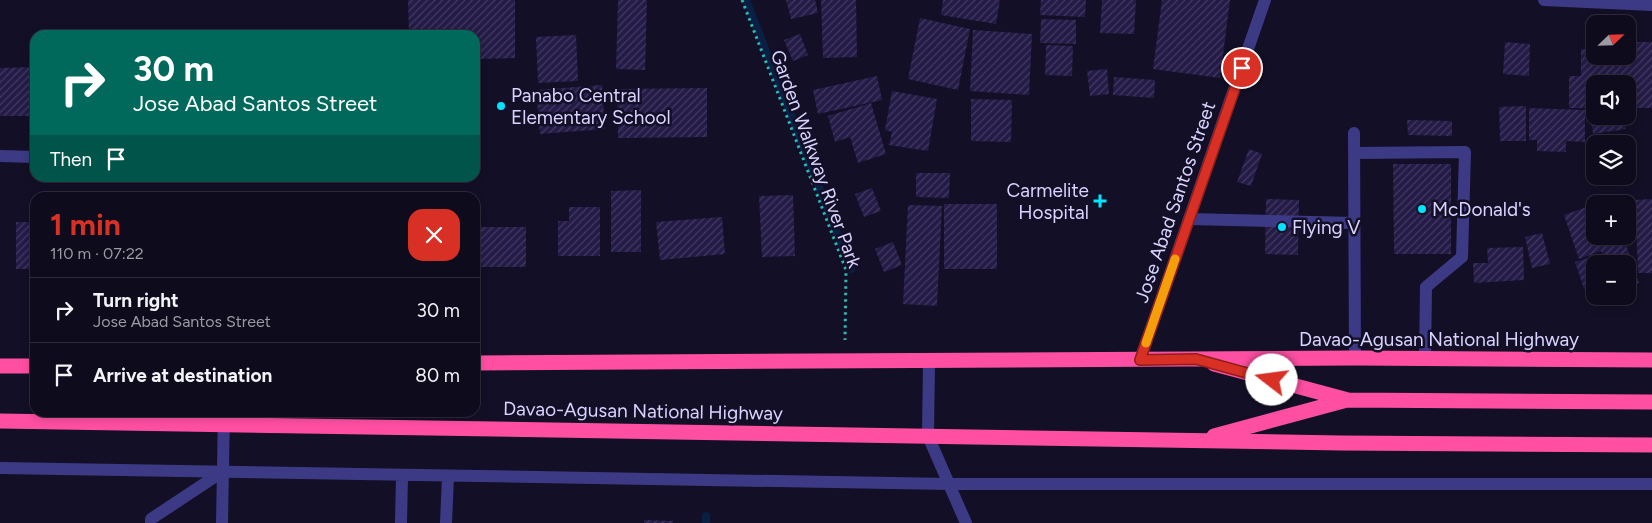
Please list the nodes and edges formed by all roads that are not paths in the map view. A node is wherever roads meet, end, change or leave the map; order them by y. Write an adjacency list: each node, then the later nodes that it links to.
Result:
1 (1265, 0): 8 (street, Jose Abad Santos Street)
2 (1544, 0): 3 (street)
3 (1652, 5)
4 (1354, 133): 5 (street)
5 (1354, 152): 9 (street); 11 (street)
6 (0, 156): 7 (street)
7 (30, 157)
8 (1189, 219): 9 (street); 13 (street, Jose Abad Santos Street)
9 (1354, 223): 10 (street)
10 (1355, 358): 11 (highway, Davao-Agusan National Highway); 12 (highway, Davao-Agusan National Highway)
11 (1425, 358): 14 (highway, Davao-Agusan National Highway)
12 (1196, 359): 13 (highway, Davao-Agusan National Highway); 19 (highway, Davao-Agusan National Highway)
13 (1140, 360): 15 (highway, Davao-Agusan National Highway)
14 (1652, 360)
15 (929, 361): 16 (highway, Davao-Agusan National Highway); 23 (street)
16 (480, 363)
17 (0, 366): 18 (highway)
18 (30, 366)
19 (1348, 400): 20 (highway, Davao-Agusan National Highway); 24 (highway, Davao-Agusan National Highway)
20 (1652, 402)
21 (224, 419): 22 (highway, Davao-Agusan National Highway); 23 (highway, Davao-Agusan National Highway); 27 (street)
22 (0, 421)
23 (928, 436): 24 (highway, Davao-Agusan National Highway); 30 (street)
24 (1196, 440): 25 (highway, Davao-Agusan National Highway)
25 (1652, 445)
26 (0, 468): 27 (street)
27 (222, 472): 28 (street); 32 (street); 33 (street)
28 (402, 476): 29 (street); 34 (street)
29 (448, 476): 30 (street); 35 (street)
30 (949, 484): 31 (street); 36 (street)
31 (1652, 484)
32 (151, 523)
33 (222, 523)
34 (401, 523)
35 (446, 523)
36 (966, 523)

